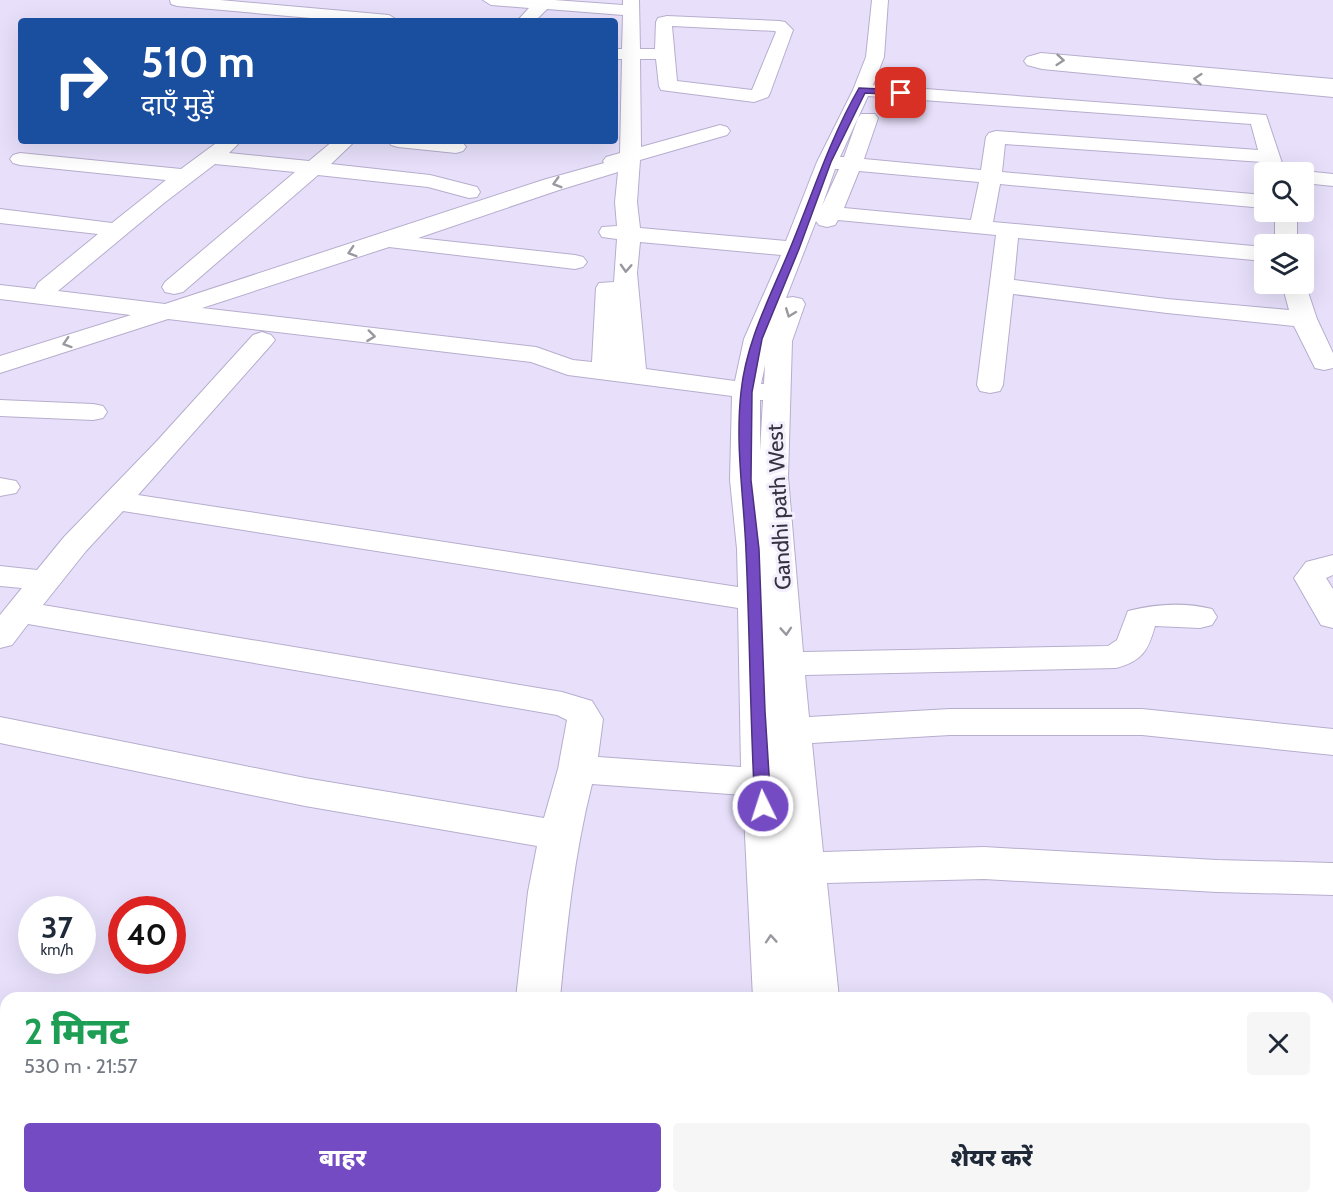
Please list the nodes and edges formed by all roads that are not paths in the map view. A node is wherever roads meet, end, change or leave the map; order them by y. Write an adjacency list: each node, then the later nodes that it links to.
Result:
1 (490, 0): 6 (street)
2 (880, 0): 18 (street)
3 (892, 0): 18 (street, Gandhi path West)
4 (177, 1): 7 (street)
5 (275, 4): 7 (street); 9 (street)
6 (543, 4): 8 (street); 12 (street)
7 (239, 6): 10 (street)
8 (621, 8): 13 (street); 15 (street)
9 (305, 17): 11 (street)
10 (222, 18)
11 (327, 18)
12 (528, 18)
13 (563, 18)
14 (664, 54): 14 (street); 15 (street)
15 (623, 64): 20 (street)
16 (1255, 81): 16 (street, one-way to 16); 17 (street); 19 (street); 21 (street)
17 (1333, 85)
18 (870, 91): 21 (street); 33 (street, Gandhi path West)
19 (1333, 91)
20 (622, 110): 23 (street)
21 (1259, 119): 32 (street)
22 (720, 131): 29 (street)
23 (618, 140)
24 (227, 144): 30 (street)
25 (341, 144): 35 (street)
26 (427, 144): 28 (street)
27 (1122, 146): 34 (street); 37 (street); 40 (street)
28 (456, 147)
29 (616, 155): 41 (street); 48 (street); 49 (street, one-way to 49)
30 (211, 157): 35 (street); 36 (street)
31 (20, 159): 36 (street)
32 (1272, 162)
33 (839, 163): 37 (street); 43 (street, Gandhi path West)
34 (1254, 163)
35 (313, 168): 41 (street); 54 (street)
36 (184, 177): 47 (street)
37 (991, 177): 40 (street); 45 (street)
38 (1314, 178): 39 (street)
39 (1333, 180)
40 (1125, 190): 42 (street)
41 (469, 192): 54 (street)
42 (1254, 201)
43 (819, 212): 45 (street); 50 (street); 71 (street, Gandhi path West, one-way to 71)
44 (0, 216): 47 (street)
45 (981, 227): 46 (street)
46 (1008, 229): 51 (street); 53 (street)
47 (117, 230): 55 (street)
48 (619, 233): 50 (street); 68 (street); 69 (street, one-way to 69)
49 (386, 241): 52 (street); 59 (street, one-way to 59)
50 (795, 249): 71 (street)
51 (1254, 253)
52 (575, 262)
53 (1003, 286): 61 (street); 70 (street)
54 (174, 287): 60 (street)
55 (47, 288)
56 (0, 292): 60 (street)
57 (1297, 294): 61 (street)
58 (0, 310): 62 (street)
59 (162, 312): 60 (street); 67 (street, one-way to 67)
60 (118, 316): 62 (street); 63 (street); 66 (street, one-way to 66)
61 (1304, 319): 65 (street)
62 (76, 320): 64 (street)
63 (262, 340): 67 (street); 74 (street)
64 (0, 344)
65 (1324, 362)
66 (0, 365)
67 (568, 368): 68 (street)
68 (605, 373): 69 (street)
69 (633, 377): 71 (street)
70 (990, 385)
71 (761, 393): 78 (street); 82 (street, Gandhi path West, one-way to 82)
72 (0, 408): 73 (street)
73 (93, 412)
74 (115, 501): 77 (street); 78 (street)
75 (1333, 565): 80 (street)
76 (0, 576): 77 (street)
77 (44, 582): 81 (street)
78 (753, 600): 87 (street)
79 (1200, 617): 82 (street)
80 (1333, 617)
81 (9, 624): 86 (street)
82 (788, 664): 84 (street, Gandhi path West)
83 (0, 730): 88 (street)
84 (792, 731): 85 (street); 87 (street, Gandhi path West)
85 (1333, 742)
86 (577, 769): 87 (street); 88 (street)
87 (779, 782): 89 (street, Gandhi path West); 92 (street, one-way to 87)
88 (559, 835): 91 (street)
89 (806, 868): 90 (street); 93 (street, Gandhi path West)
90 (1333, 879)
91 (539, 992)
92 (775, 992)
93 (816, 992)

